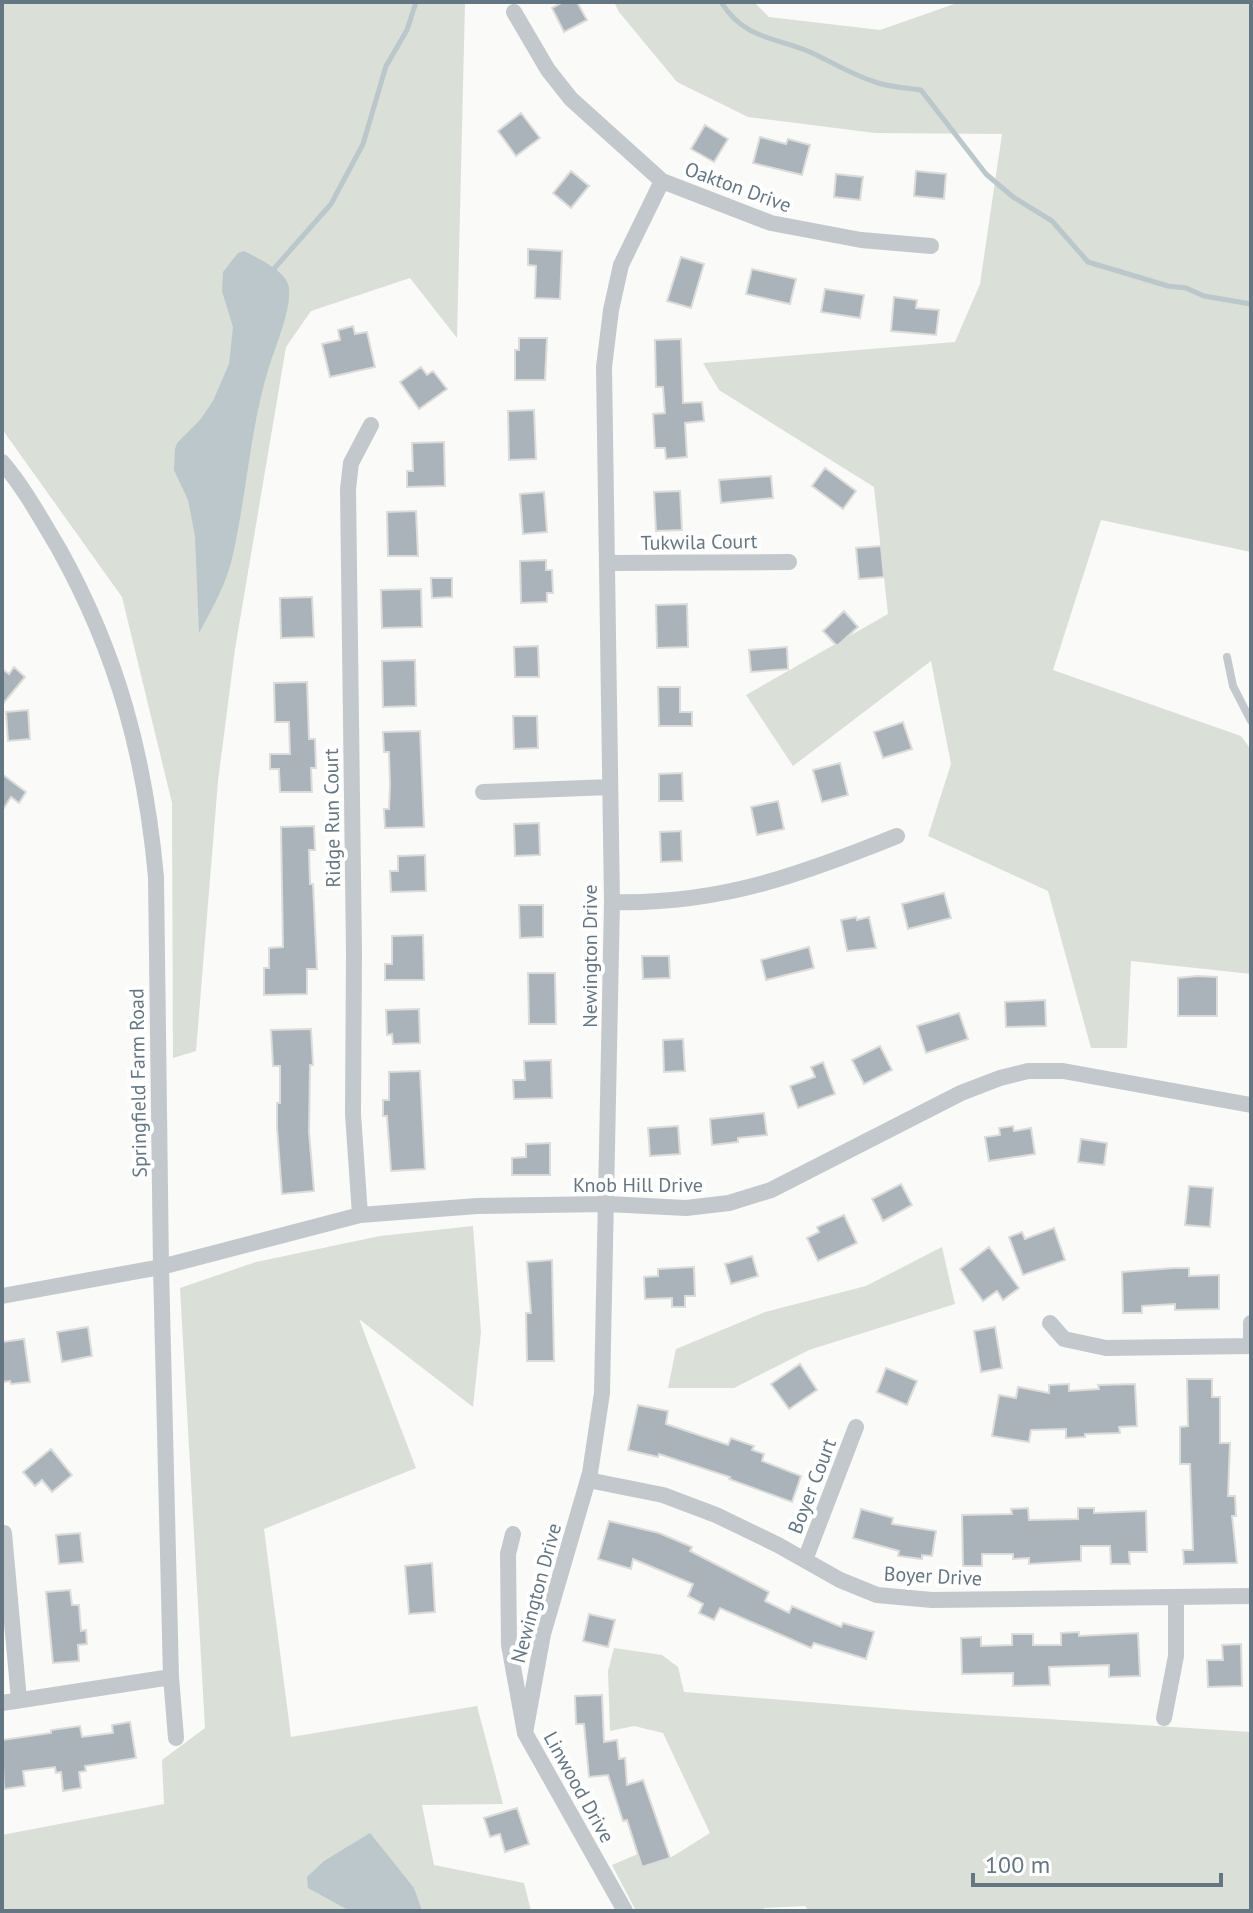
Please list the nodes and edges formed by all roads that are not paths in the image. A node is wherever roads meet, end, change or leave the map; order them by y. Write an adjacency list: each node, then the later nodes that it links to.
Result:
1 (514, 12): 2 (street, Oakton Drive)
2 (662, 181): 3 (street, Oakton Drive); 7 (street, Newington Drive)
3 (931, 246)
4 (371, 425): 16 (street, Ridge Run Court)
5 (2, 462): 17 (street, Springfield Farm Road)
6 (789, 562): 7 (street, Tukwila Court)
7 (609, 563): 10 (street, Newington Drive)
8 (1227, 657): 9 (lane)
9 (1251, 721)
10 (610, 787): 11 (street); 13 (street, Newington Drive)
11 (483, 792)
12 (897, 836): 13 (street)
13 (612, 902): 15 (street, Newington Drive)
14 (1251, 1105): 15 (street, Knob Hill Drive)
15 (607, 1204): 16 (street, Knob Hill Drive); 23 (street, Newington Drive)
16 (360, 1215): 17 (street, Knob Hill Drive)
17 (161, 1267): 18 (street, Knob Hill Drive); 29 (street, Springfield Farm Road)
18 (2, 1296)
19 (1050, 1323): 21 (street)
20 (1251, 1323): 21 (street)
21 (1251, 1344)
22 (856, 1427): 26 (street, Boyer Court)
23 (588, 1480): 26 (street, Boyer Drive); 33 (street, Newington Drive)
24 (4, 1533): 30 (street)
25 (513, 1534): 33 (street, Linwood Drive)
26 (805, 1560): 28 (street, Boyer Drive)
27 (1251, 1596): 28 (street, Boyer Drive)
28 (1176, 1597): 32 (street)
29 (171, 1677): 30 (street); 34 (street, Springfield Farm Road)
30 (19, 1700): 31 (street)
31 (2, 1703)
32 (1164, 1718)
33 (525, 1733): 35 (street, Linwood Drive)
34 (176, 1738)
35 (625, 1911)

